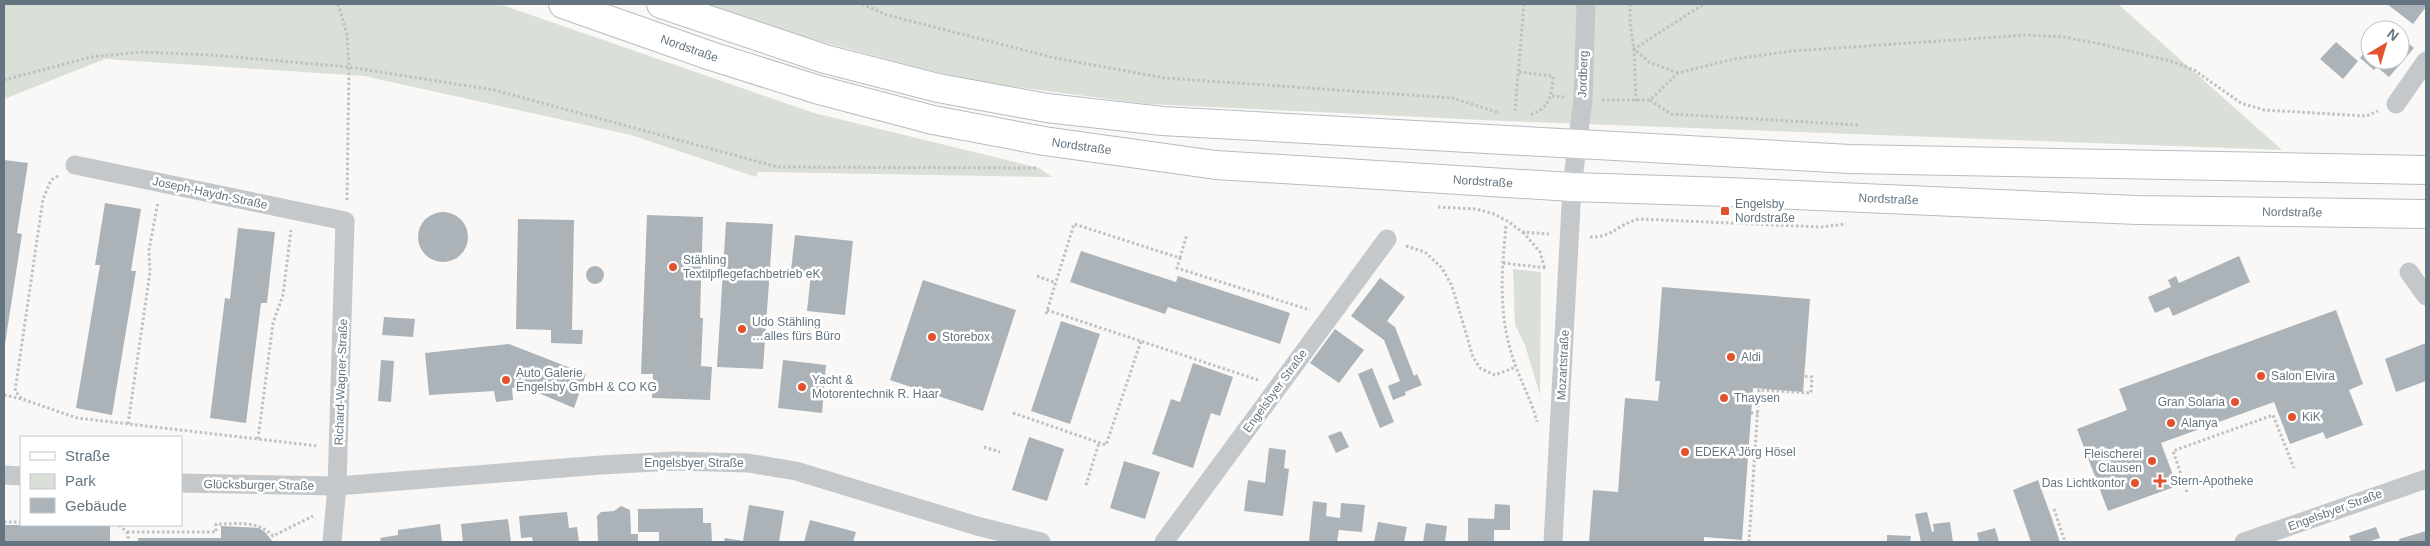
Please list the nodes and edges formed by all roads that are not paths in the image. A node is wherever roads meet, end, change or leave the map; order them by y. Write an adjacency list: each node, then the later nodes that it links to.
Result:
1 (563, 4): 9 (main road, Nordstraße)
2 (661, 4): 6 (main road)
3 (1586, 4): 6 (street, Jordberg)
4 (2426, 61): 5 (street)
5 (2396, 104)
6 (1577, 144): 8 (main road); 9 (street, Jordberg)
7 (75, 165): 11 (street, Joseph-Haydn-Straße)
8 (2426, 170)
9 (1572, 187): 10 (main road, Nordstraße); 23 (street, Mozartstraße)
10 (2426, 214)
11 (346, 221): 19 (street, Richard-Wagner-Straße)
12 (1387, 239): 22 (street, Engelsbyer Straße)
13 (2409, 272): 14 (street)
14 (2426, 296)
15 (4, 475): 16 (street)
16 (20, 476)
17 (2426, 479): 24 (street, Engelsbyer Straße)
18 (182, 483): 19 (street, Glücksburger Straße)
19 (337, 486): 20 (street, Richard-Wagner-Straße); 21 (street, Engelsbyer Straße)
20 (332, 542)
21 (1041, 542)
22 (1164, 542)
23 (1553, 542)
24 (2244, 542)

